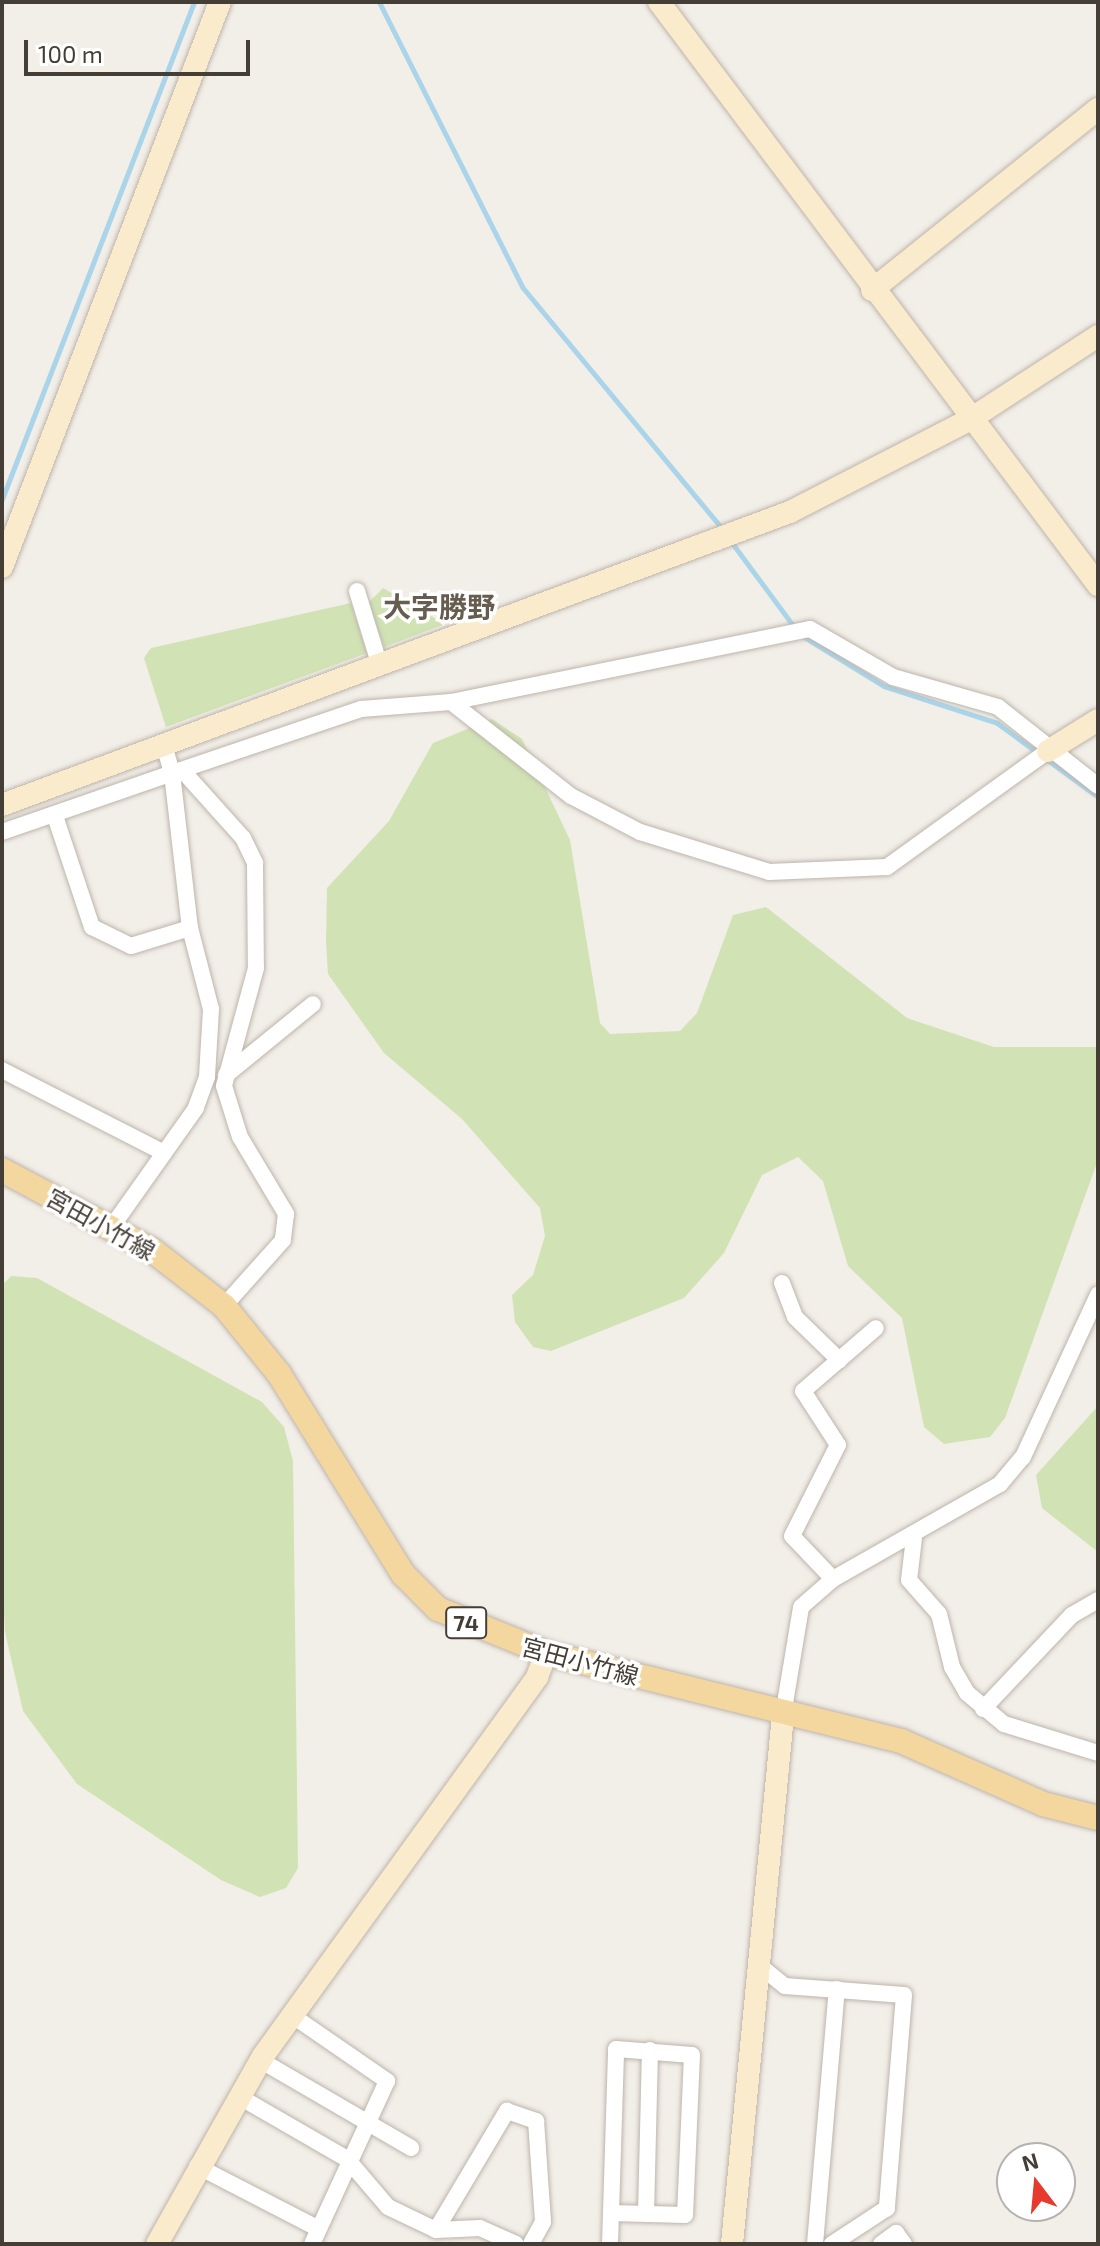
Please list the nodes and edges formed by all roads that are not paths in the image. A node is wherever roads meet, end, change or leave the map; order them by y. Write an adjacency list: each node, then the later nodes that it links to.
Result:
1 (220, 2): 7 (street)
2 (659, 2): 4 (street)
3 (1098, 109): 4 (street)
4 (872, 290): 6 (street)
5 (1098, 336): 6 (street)
6 (969, 420): 8 (street); 10 (street)
7 (2, 567)
8 (1098, 585)
9 (357, 596): 10 (street)
10 (379, 663): 13 (street)
11 (451, 702): 14 (street); 14 (street); 15 (street)
12 (1098, 720): 14 (street)
13 (164, 745): 15 (street); 17 (street)
14 (1048, 751): 16 (street)
15 (177, 771): 18 (street); 20 (street); 23 (street)
16 (1098, 786)
17 (2, 805)
18 (55, 816): 19 (street); 20 (street)
19 (2, 832)
20 (190, 928): 24 (street)
21 (313, 1004): 23 (street)
22 (2, 1070): 25 (street)
23 (225, 1077): 24 (street); 30 (street)
24 (204, 1088): 25 (street)
25 (164, 1153): 27 (street)
26 (3, 1173): 27 (main road, 宮田小竹線 / 74)
27 (111, 1228): 30 (main road, 宮田小竹線 / 74)
28 (782, 1283): 32 (street)
29 (1096, 1303): 33 (street)
30 (224, 1306): 36 (main road, 宮田小竹線 / 74)
31 (876, 1328): 32 (street)
32 (839, 1360): 34 (street)
33 (914, 1538): 34 (street); 37 (street)
34 (833, 1579): 38 (street)
35 (1098, 1600): 37 (street)
36 (546, 1653): 38 (main road, 宮田小竹線 / 74); 43 (street)
37 (983, 1709): 39 (street)
38 (783, 1715): 40 (main road, 宮田小竹線 / 74); 41 (street)
39 (1098, 1753)
40 (1098, 1818)
41 (760, 1966): 42 (street); 59 (street)
42 (837, 1989): 60 (street); 61 (street)
43 (290, 2014): 45 (street); 47 (street)
44 (650, 2050): 51 (street); 52 (street); 52 (street)
45 (260, 2060): 46 (street); 47 (street)
46 (238, 2096): 49 (street); 50 (street)
47 (368, 2121): 48 (street); 49 (street)
48 (411, 2148)
49 (347, 2159): 53 (street); 54 (street)
50 (197, 2166): 54 (street); 55 (street)
51 (611, 2213): 52 (street); 58 (street)
52 (646, 2214)
53 (436, 2230): 56 (street); 57 (street)
54 (315, 2236)
55 (157, 2244)
56 (516, 2244)
57 (531, 2244)
58 (610, 2244)
59 (732, 2244)
60 (815, 2244)
61 (832, 2244)
62 (881, 2244): 63 (street)
63 (904, 2244)

